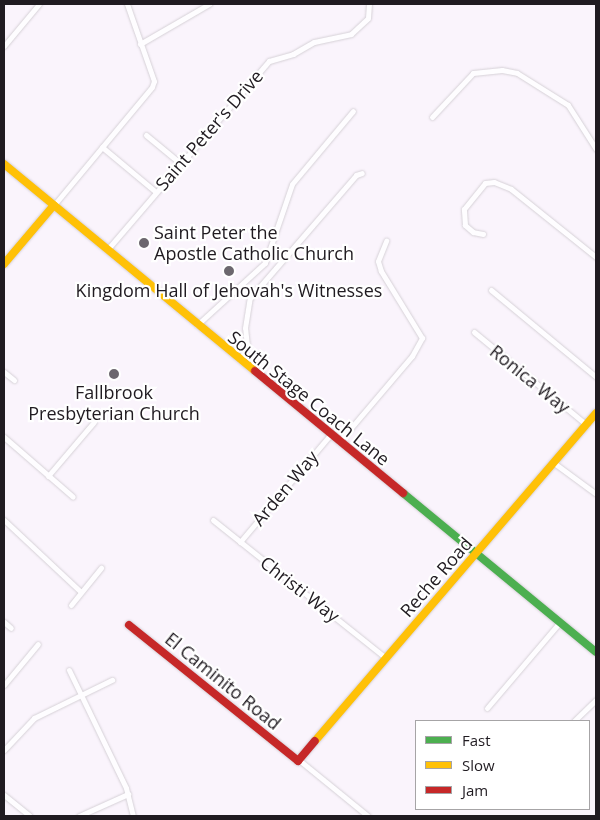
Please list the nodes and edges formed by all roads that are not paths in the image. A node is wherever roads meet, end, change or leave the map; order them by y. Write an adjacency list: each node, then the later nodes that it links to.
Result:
1 (39, 4): 6 (street)
2 (127, 4): 5 (street)
3 (209, 4): 5 (street)
4 (369, 4): 12 (street, Saint Peter's Drive)
5 (140, 44): 10 (street)
6 (4, 46)
7 (353, 111): 23 (street)
8 (432, 117): 11 (street)
9 (146, 135): 12 (street)
10 (102, 147): 15 (street); 16 (street)
11 (596, 149)
12 (180, 163): 15 (street, Saint Peter's Drive)
13 (4, 164): 16 (main road, South Stage Coach Lane)
14 (362, 173): 25 (street)
15 (156, 192): 19 (street, Saint Peter's Drive)
16 (54, 205): 19 (main road, South Stage Coach Lane); 21 (main road)
17 (483, 234): 20 (street)
18 (386, 241): 34 (street)
19 (107, 250): 23 (main road, South Stage Coach Lane)
20 (596, 258)
21 (4, 264)
22 (491, 290): 27 (street)
23 (196, 325): 25 (main road, South Stage Coach Lane)
24 (474, 332): 31 (street, Ronica Way)
25 (240, 361): 32 (main road, South Stage Coach Lane)
26 (4, 372): 28 (street)
27 (596, 377)
28 (14, 380)
29 (596, 413): 31 (main road, Reche Road)
30 (94, 422): 36 (street)
31 (586, 425): 35 (main road, Reche Road)
32 (330, 435): 34 (main road, South Stage Coach Lane); 41 (street, Arden Way)
33 (4, 437): 36 (street)
34 (339, 442): 42 (main road, South Stage Coach Lane)
35 (554, 463): 37 (street); 42 (main road, Reche Road)
36 (48, 476): 38 (street)
37 (596, 494)
38 (73, 496)
39 (4, 520): 44 (street)
40 (213, 520): 41 (street, Christi Way)
41 (240, 542): 52 (street, Christi Way)
42 (475, 552): 47 (main road, South Stage Coach Lane); 52 (main road, Reche Road)
43 (101, 568): 44 (street)
44 (81, 592): 45 (street)
45 (71, 605)
46 (4, 622): 49 (street)
47 (559, 622): 51 (main road, South Stage Coach Lane); 58 (street)
48 (129, 625): 61 (main road, El Caminito Road)
49 (11, 628)
50 (38, 644): 55 (street)
51 (596, 652)
52 (386, 658): 61 (main road, Reche Road)
53 (69, 670): 56 (street)
54 (112, 680): 56 (street)
55 (4, 685)
56 (81, 694): 60 (street); 62 (street)
57 (596, 700): 59 (street)
58 (487, 708)
59 (575, 720)
60 (4, 750)
61 (298, 760): 67 (street)
62 (128, 794): 65 (street); 66 (street)
63 (4, 795): 64 (street)
64 (30, 816)
65 (79, 816)
66 (133, 816)
67 (368, 816)

